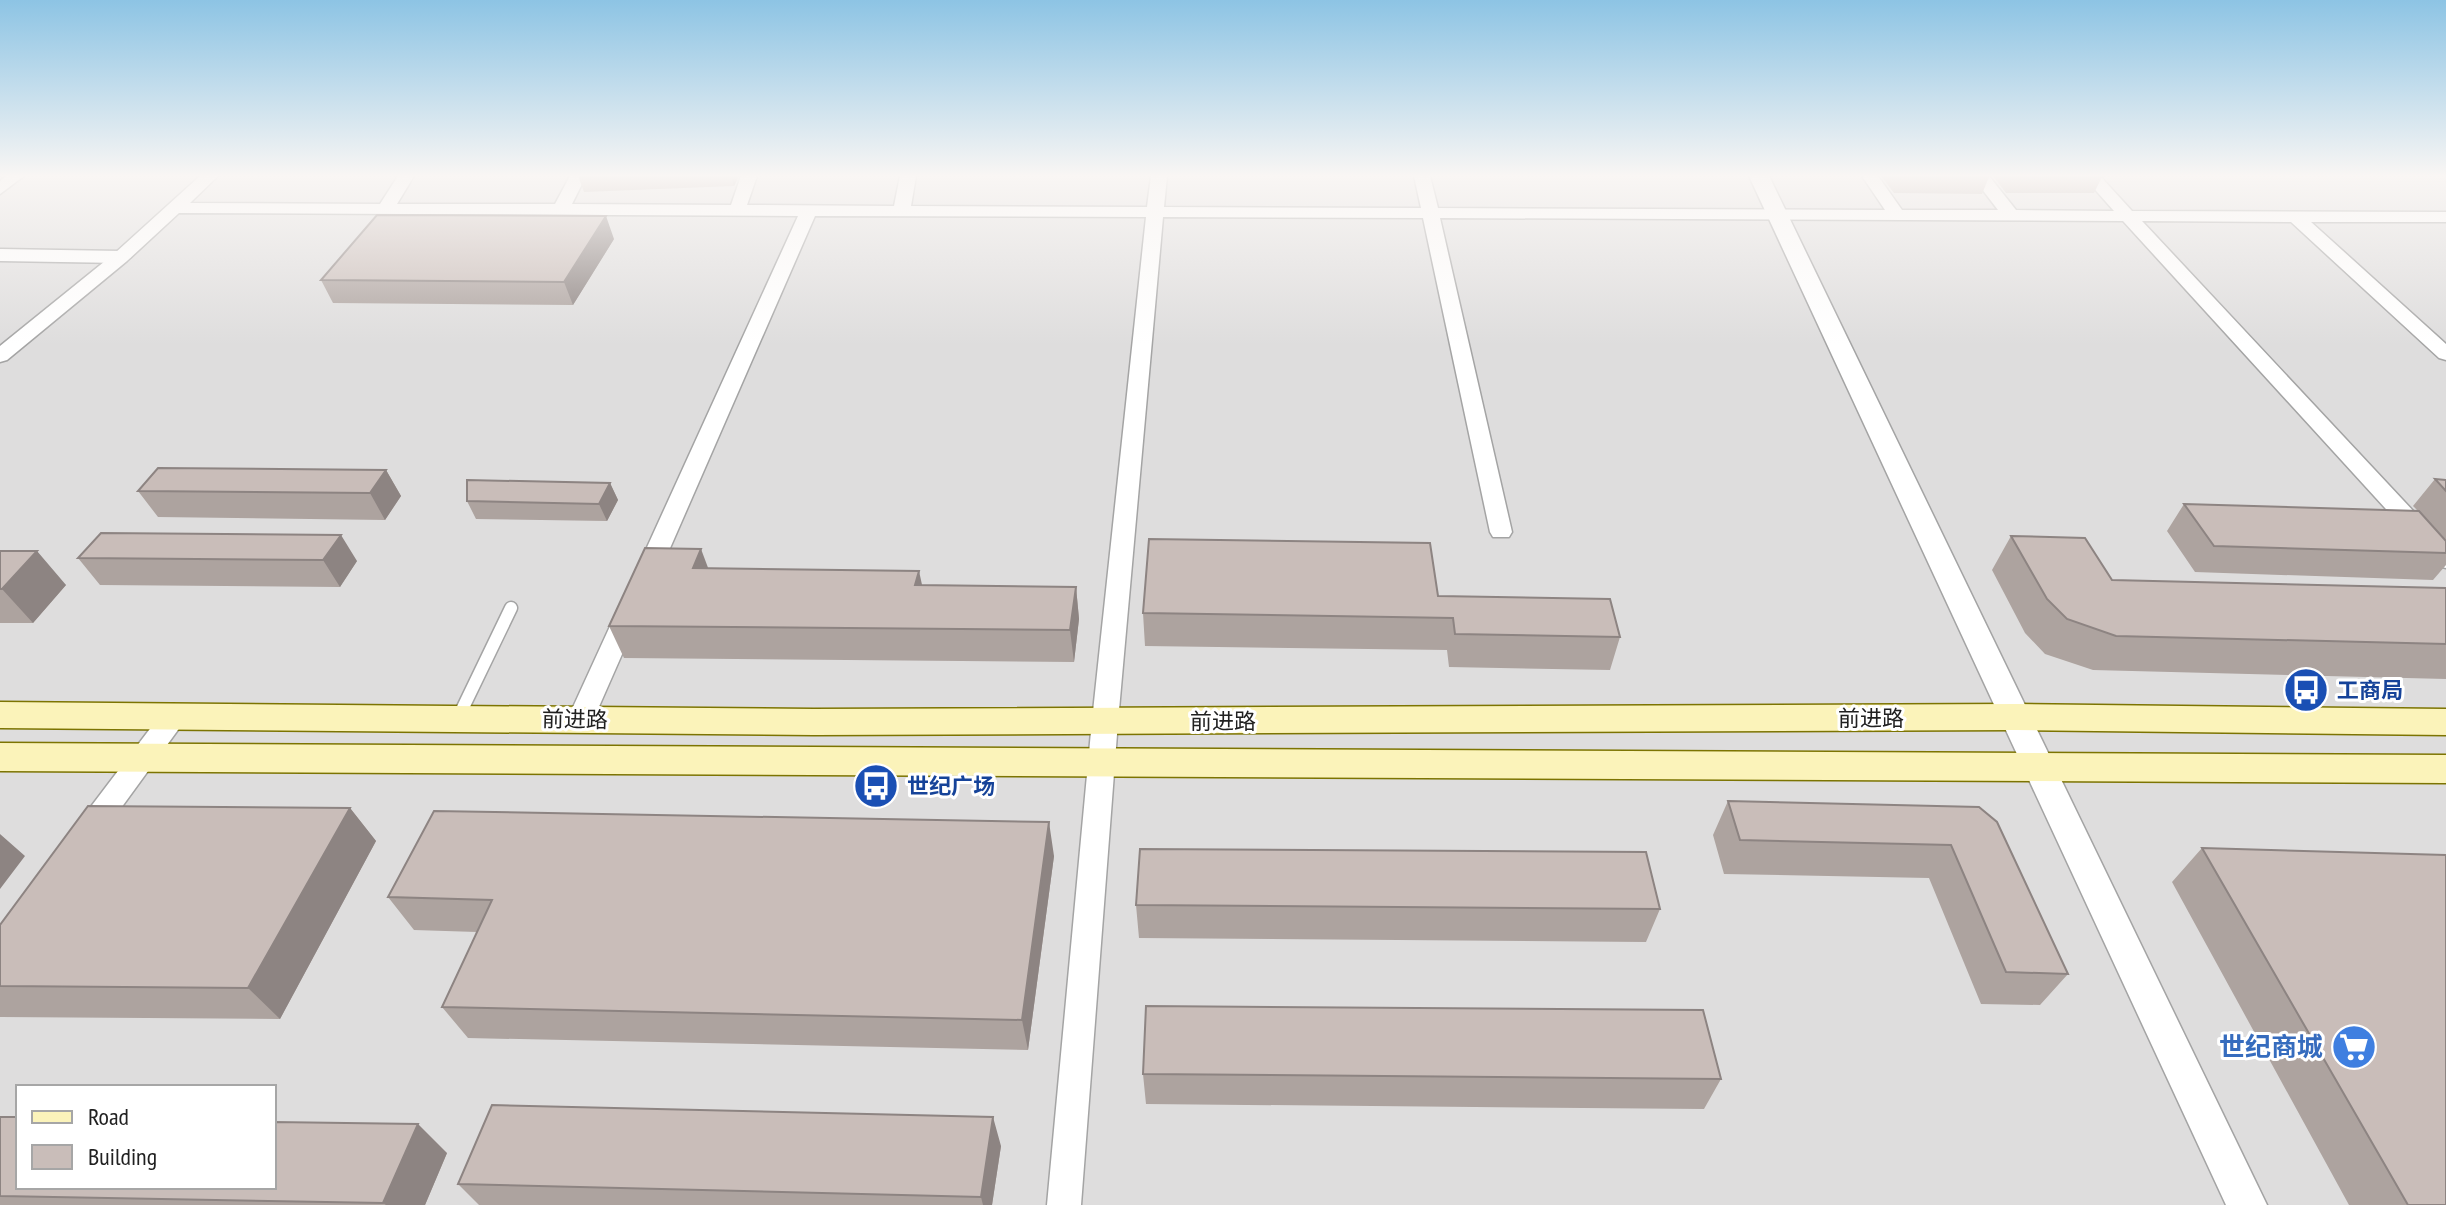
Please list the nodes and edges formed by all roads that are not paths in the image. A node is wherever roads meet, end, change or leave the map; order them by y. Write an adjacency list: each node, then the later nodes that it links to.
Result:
1 (149, 232): 9 (street)
2 (799, 232): 19 (street)
3 (1156, 232): 20 (street)
4 (1437, 232): 12 (street)
5 (1786, 232): 17 (street)
6 (2144, 232): 13 (street)
7 (2313, 232): 10 (street)
8 (0, 255): 9 (street)
9 (121, 257): 11 (street)
10 (2446, 354)
11 (0, 356)
12 (1501, 532)
13 (2446, 560)
14 (511, 608): 18 (lane)
15 (0, 715): 16 (main road, 前进路)
16 (174, 716): 18 (main road, 前进路); 23 (street)
17 (2016, 717): 20 (main road, 前进路); 21 (main road, 前进路); 25 (street)
18 (458, 718): 19 (main road, 前进路)
19 (581, 718): 20 (main road, 前进路)
20 (1105, 721): 24 (street)
21 (2446, 722)
22 (0, 757): 23 (main road, 前进路)
23 (143, 759): 24 (main road, 前进路); 27 (street)
24 (1101, 764): 25 (main road, 前进路); 28 (street)
25 (2040, 769): 26 (main road, 前进路); 29 (street)
26 (2446, 769)
27 (76, 849)
28 (1064, 1205)
29 (2247, 1205)

